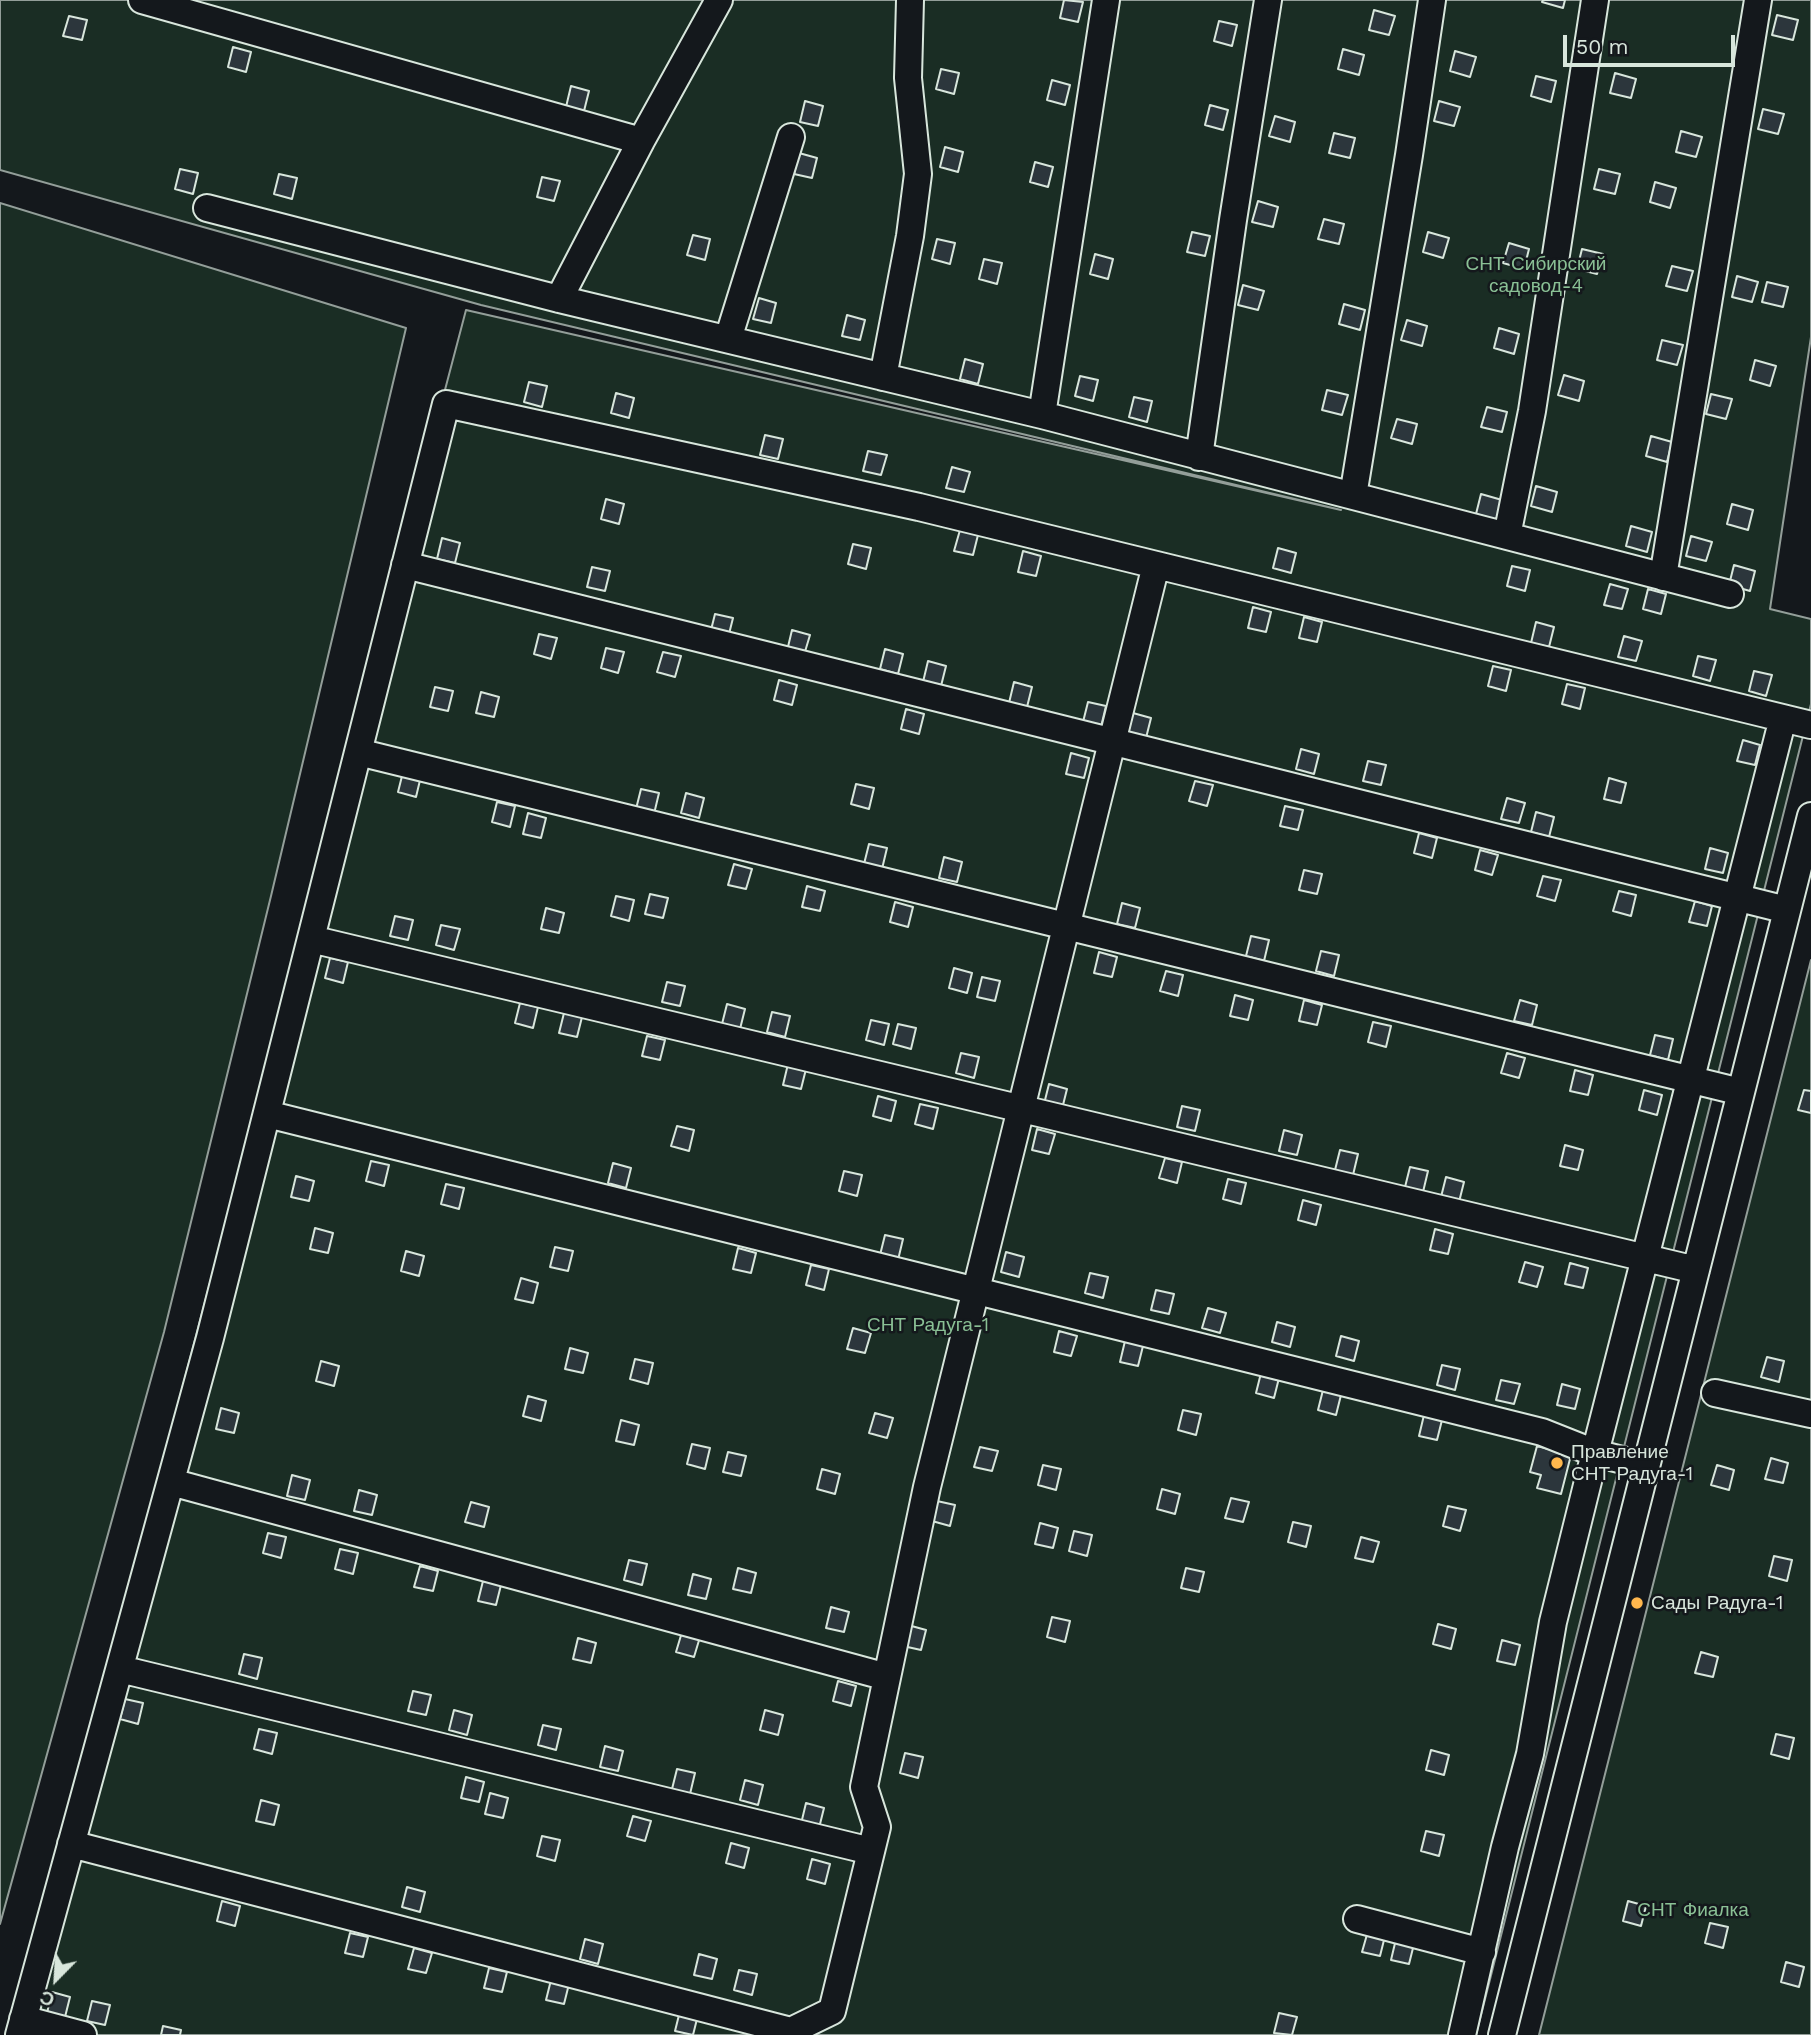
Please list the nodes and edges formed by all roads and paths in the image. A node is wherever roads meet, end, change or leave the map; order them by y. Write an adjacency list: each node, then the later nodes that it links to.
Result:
1 (142, 0): 10 (street)
2 (719, 0): 10 (street)
3 (910, 0): 14 (street)
4 (1106, 0): 15 (street)
5 (1268, 0): 16 (street)
6 (1432, 0): 17 (street)
7 (1595, 0): 18 (street)
8 (1758, 0): 21 (street)
9 (791, 137): 13 (street)
10 (641, 141): 12 (street)
11 (207, 208): 12 (street)
12 (559, 299): 13 (street)
13 (728, 340): 14 (street)
14 (884, 377): 15 (street)
15 (1042, 415): 16 (street)
16 (1199, 457): 17 (street)
17 (1353, 496): 18 (street)
18 (1507, 536): 21 (street)
19 (405, 565): 20 (street); 25 (street); 26 (street)
20 (1156, 565): 23 (street); 25 (street)
21 (1663, 577): 22 (street)
22 (1730, 594)
23 (1783, 718): 24 (street); 28 (street)
24 (1811, 724)
25 (1113, 742): 28 (street); 30 (street)
26 (358, 752): 30 (street); 31 (street)
27 (1811, 816): 29 (street)
28 (1737, 897): 29 (street); 32 (street)
29 (1787, 910): 33 (street)
30 (1067, 926): 32 (street); 34 (street)
31 (311, 939): 34 (street); 35 (street)
32 (1690, 1080): 33 (street); 36 (street)
33 (1741, 1092): 37 (street)
34 (1022, 1109): 36 (street); 38 (street)
35 (267, 1114): 38 (street); 43 (street)
36 (1645, 1258): 37 (street); 41 (street)
37 (1696, 1270): 42 (street)
38 (976, 1291): 41 (street); 45 (street)
39 (1715, 1393): 40 (street)
40 (1811, 1415)
41 (1595, 1452): 42 (street); 49 (street)
42 (1646, 1466): 54 (street)
43 (171, 1482): 44 (street); 45 (street)
44 (120, 1669): 46 (street); 47 (street)
45 (887, 1677): 47 (street)
46 (71, 1844): 50 (street); 51 (street)
47 (872, 1850): 51 (street)
48 (1357, 1919): 49 (street)
49 (1482, 1952): 53 (street)
50 (21, 2027): 52 (street)
51 (791, 2033)
52 (83, 2035)
53 (1462, 2035)
54 (1502, 2035)

